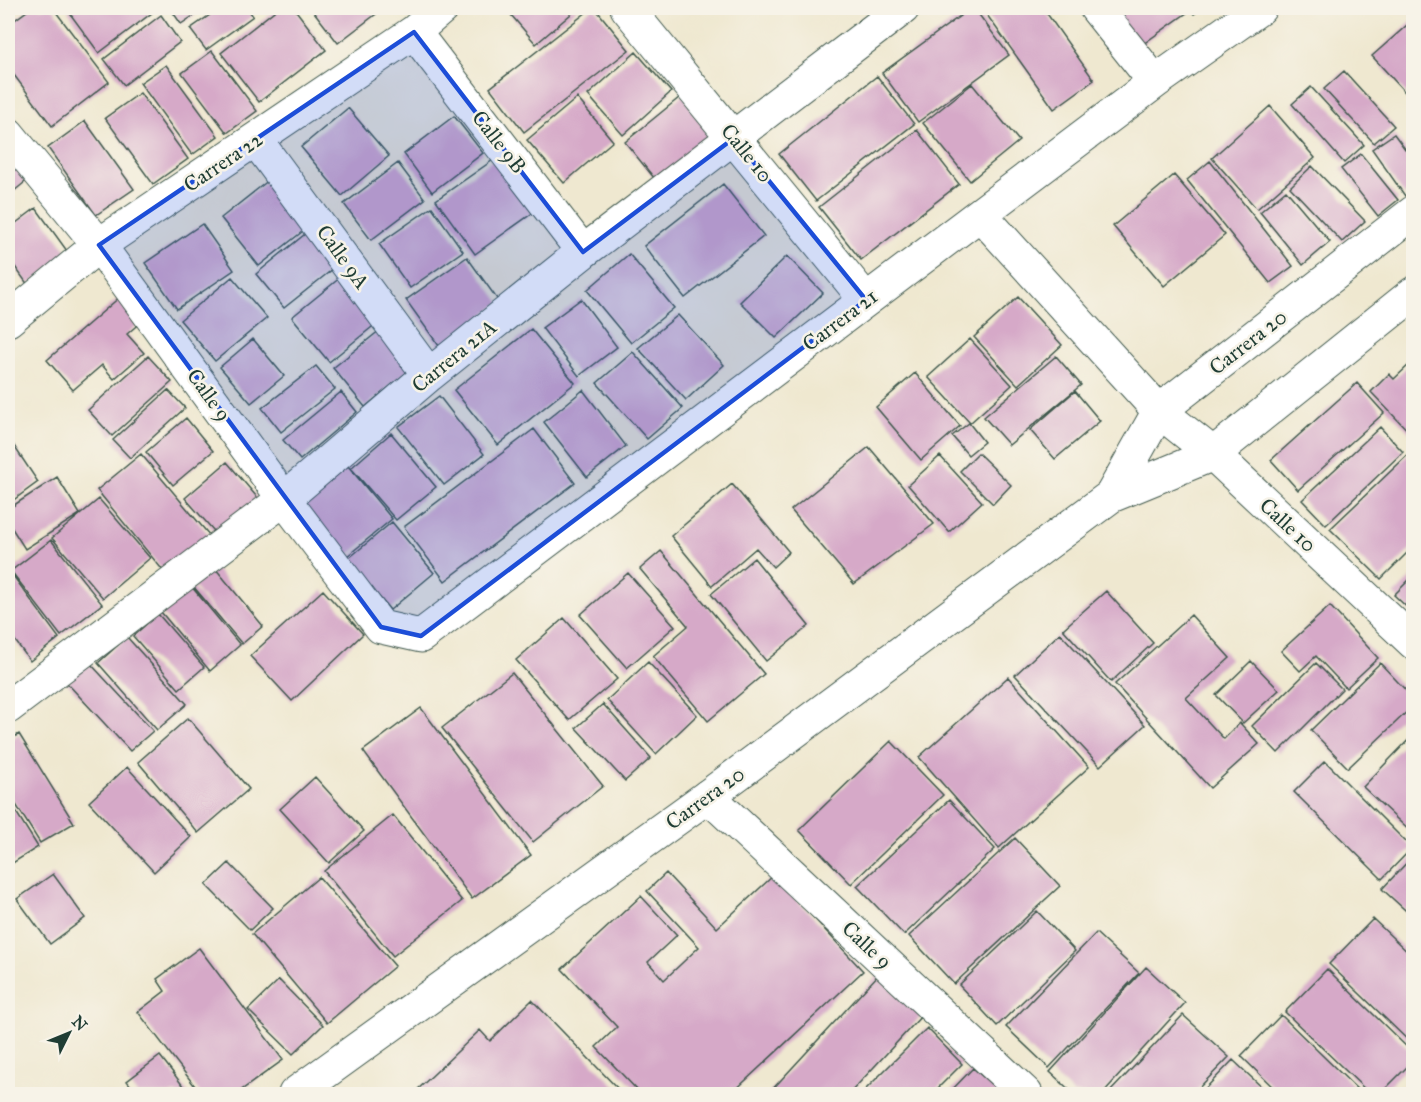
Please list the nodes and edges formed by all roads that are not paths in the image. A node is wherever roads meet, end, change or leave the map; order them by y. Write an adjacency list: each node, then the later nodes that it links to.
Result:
1 (442, 8): 6 (street, Carrera 22)
2 (627, 8): 9 (street, Calle 10)
3 (903, 8): 9 (street, Carrera 21A)
4 (1096, 8): 7 (street)
5 (1260, 8): 7 (street, Carrera 21)
6 (414, 32): 10 (street, Carrera 22); 14 (street, Calle 9B)
7 (1155, 82): 12 (street, Carrera 21)
8 (8, 134): 13 (street, Calle 9)
9 (734, 138): 14 (street, Carrera 21A); 16 (street, Calle 10)
10 (256, 140): 13 (street, Carrera 22); 18 (street, Calle 9A)
11 (1413, 212): 19 (street, Carrera 20)
12 (980, 214): 16 (street, Carrera 21); 19 (street, Calle 10)
13 (99, 245): 17 (street, Carrera 22); 22 (street, Calle 9)
14 (583, 252): 18 (street, Carrera 21A)
15 (1413, 293): 20 (street, Carrera 20)
16 (866, 300): 23 (street, Carrera 21)
17 (8, 320)
18 (429, 375): 22 (street, Carrera 21A)
19 (1159, 411): 20 (street, Calle 10); 21 (street, Carrera 20)
20 (1213, 454): 21 (street, Carrera 20); 24 (street, Calle 10)
21 (1111, 496): 26 (street, Carrera 20)
22 (284, 499): 23 (street, Calle 9); 25 (street, Carrera 21A)
23 (421, 636)
24 (1413, 644)
25 (8, 707)
26 (708, 796): 27 (street, Carrera 20); 28 (street, Calle 9)
27 (295, 1095)
28 (1026, 1095)

